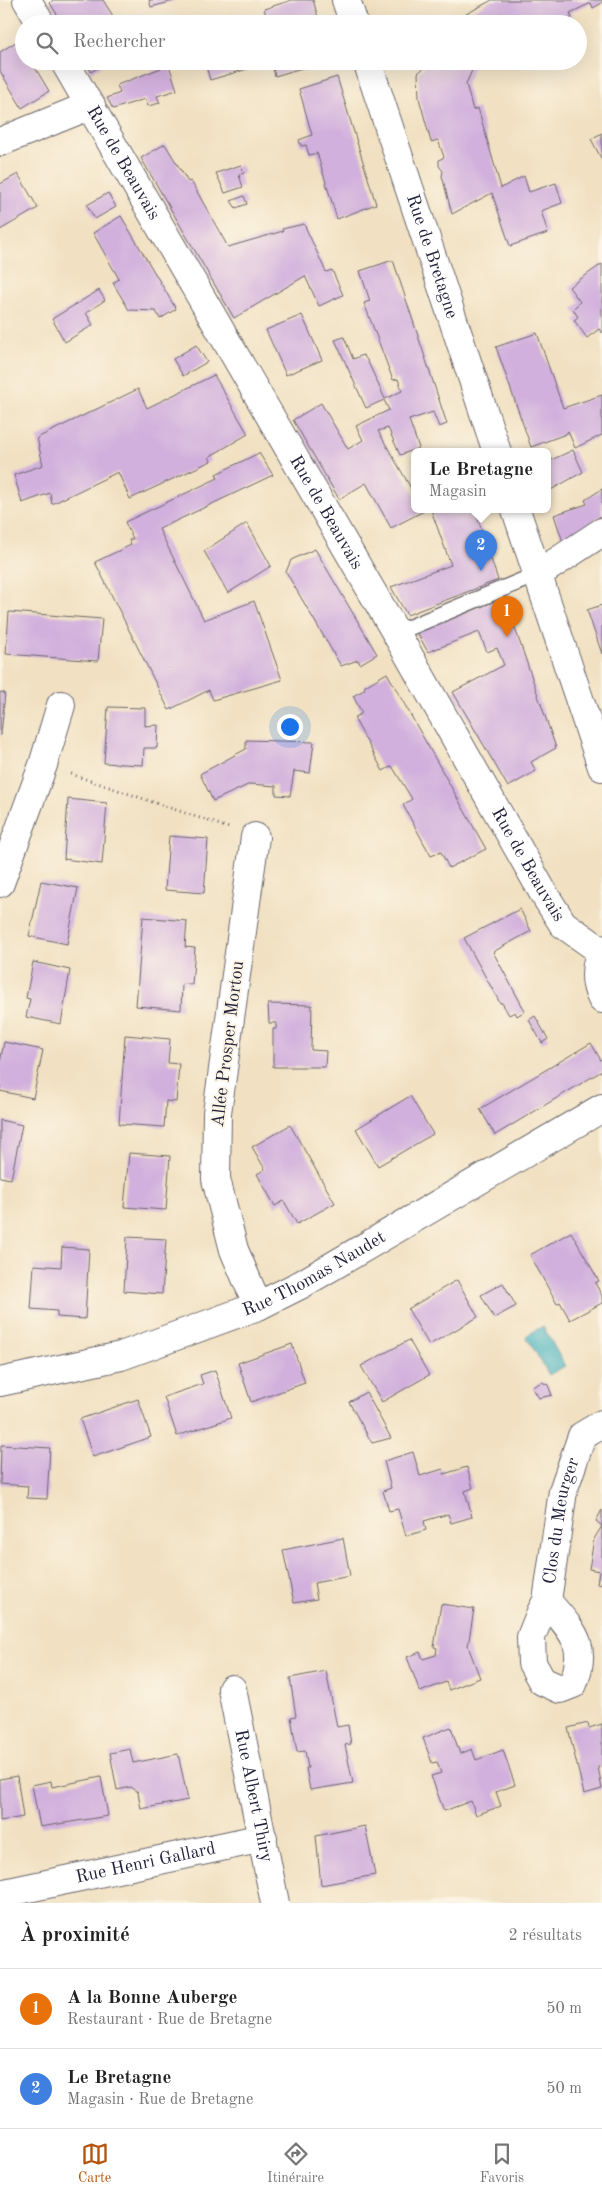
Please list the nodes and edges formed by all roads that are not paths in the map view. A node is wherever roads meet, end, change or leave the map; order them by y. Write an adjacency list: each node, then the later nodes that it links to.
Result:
1 (27, 0): 3 (street)
2 (346, 0): 4 (street)
3 (36, 15)
4 (351, 15)
5 (70, 70): 7 (street, Rue de Beauvais)
6 (370, 70): 9 (street, Rue de Bretagne)
7 (91, 105): 8 (street); 13 (street, Rue de Beauvais)
8 (0, 142)
9 (496, 448)
10 (517, 513): 12 (street)
11 (602, 532): 12 (street)
12 (538, 574): 13 (lane); 15 (street)
13 (396, 633): 18 (street, Rue de Beauvais)
14 (61, 705): 17 (street)
15 (602, 767)
16 (255, 837): 21 (street, Allée Prosper Mortou)
17 (0, 883)
18 (602, 951): 19 (street)
19 (602, 999)
20 (602, 1108): 21 (street, Rue Thomas Naudet)
21 (258, 1306): 22 (street, Rue Thomas Naudet)
22 (0, 1382)
23 (602, 1424): 24 (street, Clos du Meurger)
24 (547, 1601)
25 (232, 1689): 26 (street, Rue Albert Thiry)
26 (263, 1838): 27 (street, Rue Henri Gallard); 28 (street, Rue Albert Thiry)
27 (0, 1894)
28 (275, 1903)

